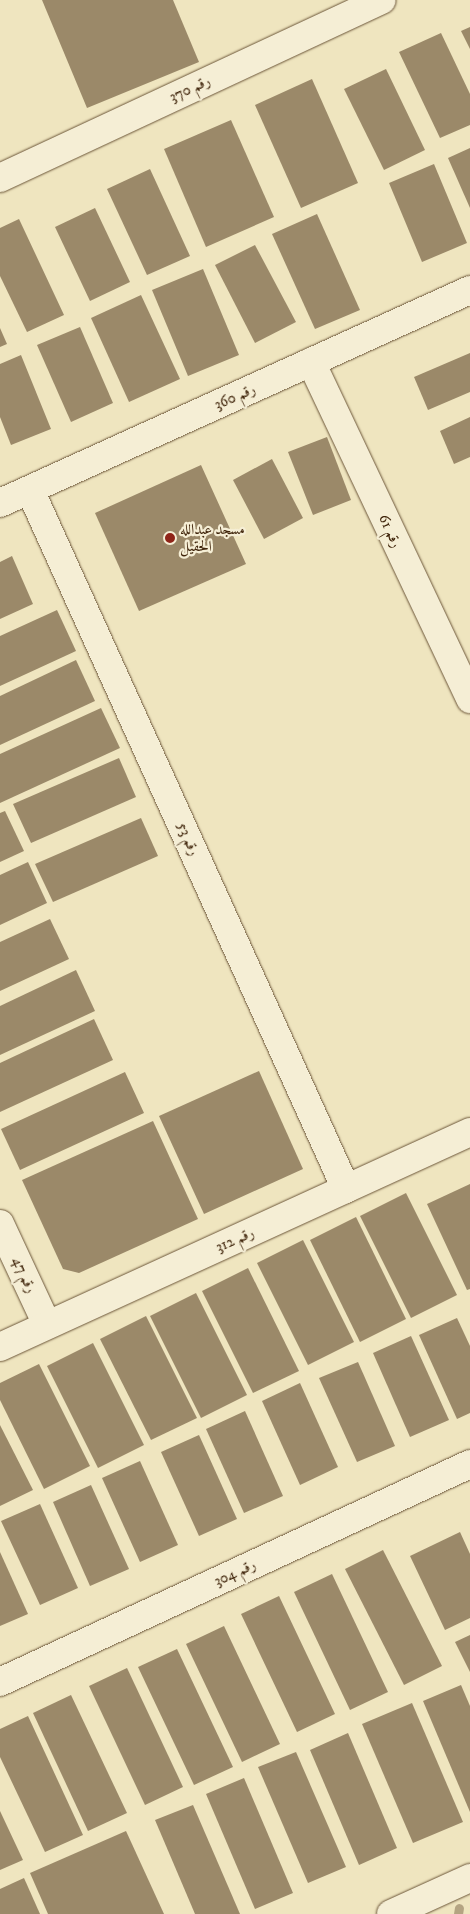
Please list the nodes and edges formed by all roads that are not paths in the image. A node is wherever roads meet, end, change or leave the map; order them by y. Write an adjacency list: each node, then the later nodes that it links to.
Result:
1 (381, 0): 2 (street, رقم 370)
2 (0, 178)
3 (470, 290): 4 (street, رقم 360)
4 (311, 362): 5 (street, رقم 360); 7 (street, رقم 61)
5 (30, 490): 6 (street, رقم 360); 9 (street, رقم 53)
6 (0, 503)
7 (470, 699)
8 (470, 1132): 9 (street, رقم 312)
9 (346, 1189): 11 (street, رقم 312)
10 (0, 1224): 11 (street, رقم 47)
11 (47, 1325): 12 (street, رقم 312)
12 (0, 1346)
13 (470, 1464): 14 (street, رقم 304)
14 (0, 1682)
15 (470, 1878): 16 (street)
16 (424, 1907): 17 (street)
17 (391, 1914)

